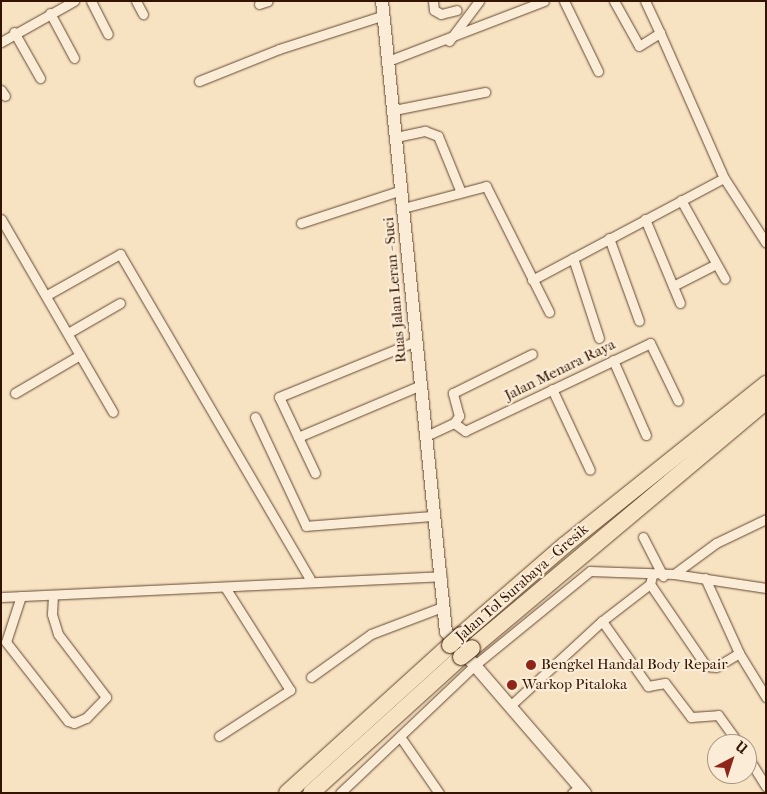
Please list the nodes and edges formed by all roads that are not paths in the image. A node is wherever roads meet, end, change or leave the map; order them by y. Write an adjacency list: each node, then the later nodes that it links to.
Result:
1 (74, 1): 12 (street)
2 (91, 1): 19 (street)
3 (136, 1): 13 (street)
4 (382, 1): 14 (main road, Ruas Jalan Leran - Suci)
5 (433, 1): 11 (street)
6 (479, 1): 15 (street)
7 (544, 1): 17 (street)
8 (564, 1): 24 (street)
9 (614, 1): 18 (street)
10 (645, 1): 18 (street)
11 (457, 10)
12 (50, 13): 16 (street); 22 (street)
13 (143, 14)
14 (384, 15): 23 (main road, Ruas Jalan Leran - Suci); 26 (street)
15 (465, 20): 17 (street); 20 (street)
16 (14, 32): 21 (street); 25 (street)
17 (470, 32): 20 (street)
18 (660, 33): 30 (street)
19 (108, 34)
20 (448, 41): 23 (street)
21 (1, 42)
22 (74, 58)
23 (388, 61): 28 (main road, Ruas Jalan Leran - Suci)
24 (598, 71)
25 (40, 78)
26 (199, 81)
27 (485, 92): 28 (street)
28 (394, 110): 29 (main road, Ruas Jalan Leran - Suci)
29 (396, 137): 31 (main road, Ruas Jalan Leran - Suci); 32 (street)
30 (724, 178): 33 (street); 39 (street)
31 (402, 190): 34 (main road, Ruas Jalan Leran - Suci); 37 (street)
32 (460, 190): 34 (street); 43 (street)
33 (681, 200): 36 (street); 41 (street)
34 (403, 208): 52 (main road, Ruas Jalan Leran - Suci)
35 (1, 219): 45 (street)
36 (645, 219): 38 (street); 44 (street)
37 (301, 223)
38 (609, 238): 40 (street); 49 (street)
39 (766, 243)
40 (573, 258): 43 (street); 51 (street)
41 (716, 264): 42 (street); 44 (street)
42 (725, 279)
43 (532, 280): 48 (street)
44 (673, 286): 47 (street)
45 (47, 296): 50 (street); 77 (street)
46 (120, 302): 50 (street)
47 (680, 303)
48 (549, 312)
49 (639, 321)
50 (68, 332): 54 (street)
51 (599, 338)
52 (416, 341): 57 (main road, Ruas Jalan Leran - Suci); 67 (street)
53 (532, 354): 64 (street)
54 (80, 355): 59 (street); 62 (street)
55 (613, 360): 58 (street, Jalan Menara Raya); 60 (street, Jalan Menara Raya); 65 (street)
56 (766, 384): 86 (highway, Jalan Tol Surabaya - Gresik)
57 (420, 385): 66 (main road, Ruas Jalan Leran - Suci); 67 (street)
58 (552, 390): 64 (street, Jalan Menara Raya); 68 (street)
59 (15, 392)
60 (678, 401)
61 (766, 401): 86 (highway, Jalan Tol Surabaya - Gresik)
62 (113, 412)
63 (255, 417): 70 (street)
64 (454, 422): 66 (street)
65 (646, 435)
66 (426, 436): 70 (main road, Ruas Jalan Leran - Suci)
67 (298, 437): 69 (street)
68 (590, 470)
69 (315, 473)
70 (434, 516): 74 (main road, Ruas Jalan Leran - Suci)
71 (766, 519): 73 (street)
72 (644, 537): 75 (street)
73 (674, 574): 75 (street); 76 (street)
74 (442, 576): 77 (street); 84 (main road, Ruas Jalan Leran - Suci)
75 (663, 576): 78 (street)
76 (705, 578): 80 (street); 87 (street)
77 (310, 580): 79 (street)
78 (651, 580): 85 (street); 86 (street); 87 (street)
79 (225, 587): 81 (street); 92 (street)
80 (766, 588)
81 (53, 595): 82 (street); 82 (street)
82 (21, 596): 83 (street)
83 (1, 597)
84 (442, 607): 86 (main road, Ruas Jalan Leran - Suci); 88 (street)
85 (602, 621): 90 (street); 91 (street)
86 (461, 647): 90 (main road); 93 (street); 97 (highway, Jalan Tol Surabaya - Gresik); 98 (highway, Jalan Tol Surabaya - Gresik)
87 (738, 653): 89 (street)
88 (312, 677)
89 (766, 697)
90 (511, 705): 96 (main road)
91 (733, 734)
92 (219, 736)
93 (401, 738): 99 (street); 100 (street)
94 (757, 772): 95 (street)
95 (766, 787)
96 (579, 791)
97 (287, 793)
98 (311, 793)
99 (340, 793)
100 (439, 793)

